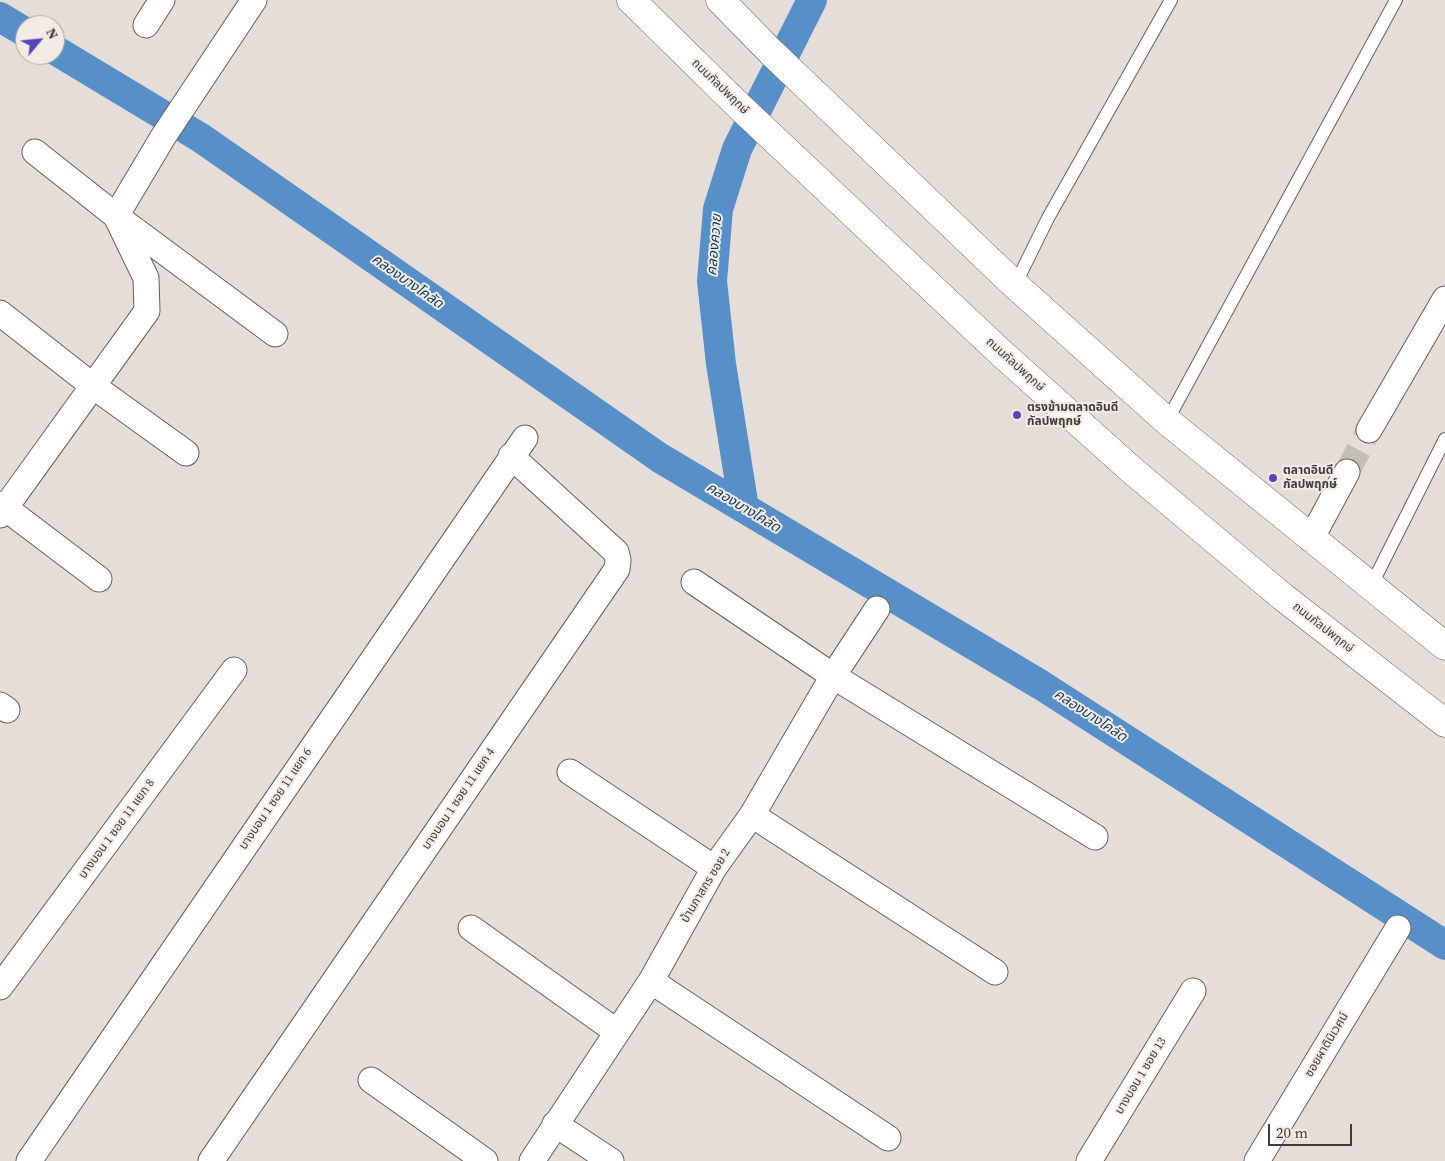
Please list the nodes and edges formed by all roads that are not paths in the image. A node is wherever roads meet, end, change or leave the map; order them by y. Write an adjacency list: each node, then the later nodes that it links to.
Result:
1 (162, 0): 7 (street)
2 (254, 0): 9 (street)
3 (631, 0): 30 (main road, ถนนกัลปพฤกษ์)
4 (720, 0): 10 (main road)
5 (1171, 0): 10 (lane)
6 (1396, 0): 15 (lane)
7 (146, 25)
8 (35, 152): 9 (street)
9 (116, 216): 13 (street); 14 (street)
10 (1015, 285): 15 (main road)
11 (1445, 299): 16 (street)
12 (0, 313): 14 (street)
13 (275, 334)
14 (93, 386): 19 (street); 21 (street)
15 (1167, 421): 22 (main road)
16 (1369, 430)
17 (1443, 446): 25 (lane)
18 (518, 447): 45 (street, บางบอน 1 ซอย 11 แยก 6); 46 (street, บางบอน 1 ซอย 11 แยก 4)
19 (186, 453)
20 (1347, 472): 22 (street)
21 (2, 509): 23 (street)
22 (1311, 539): 25 (main road)
23 (99, 579)
24 (694, 582): 29 (street)
25 (1370, 588): 27 (main road)
26 (877, 609): 29 (street, บ้านภาสกร ซอย 2)
27 (1445, 646)
28 (234, 670): 39 (street, บางบอน 1 ซอย 11 แยก 8)
29 (833, 676): 32 (street, บ้านภาสกร ซอย 2); 33 (street)
30 (1445, 723)
31 (570, 772): 34 (street)
32 (752, 815): 34 (street, บ้านภาสกร ซอย 2); 37 (street)
33 (1095, 837)
34 (714, 868): 38 (street, บ้านภาสกร ซอย 2)
35 (471, 928): 41 (street)
36 (1398, 928): 51 (street, ซอยผาตินิเวศน์)
37 (995, 972)
38 (651, 981): 41 (street, บ้านภาสกร ซอย 2); 44 (street)
39 (0, 987)
40 (1193, 990): 50 (street, บางบอน 1 ซอย 13)
41 (618, 1032): 43 (street, บ้านภาสกร ซอย 2)
42 (371, 1080): 47 (street)
43 (555, 1124): 48 (street, บ้านภาสกร ซอย 2); 49 (street)
44 (888, 1138)
45 (29, 1161)
46 (211, 1161)
47 (485, 1161)
48 (532, 1161)
49 (611, 1161)
50 (1089, 1161)
51 (1257, 1161)

